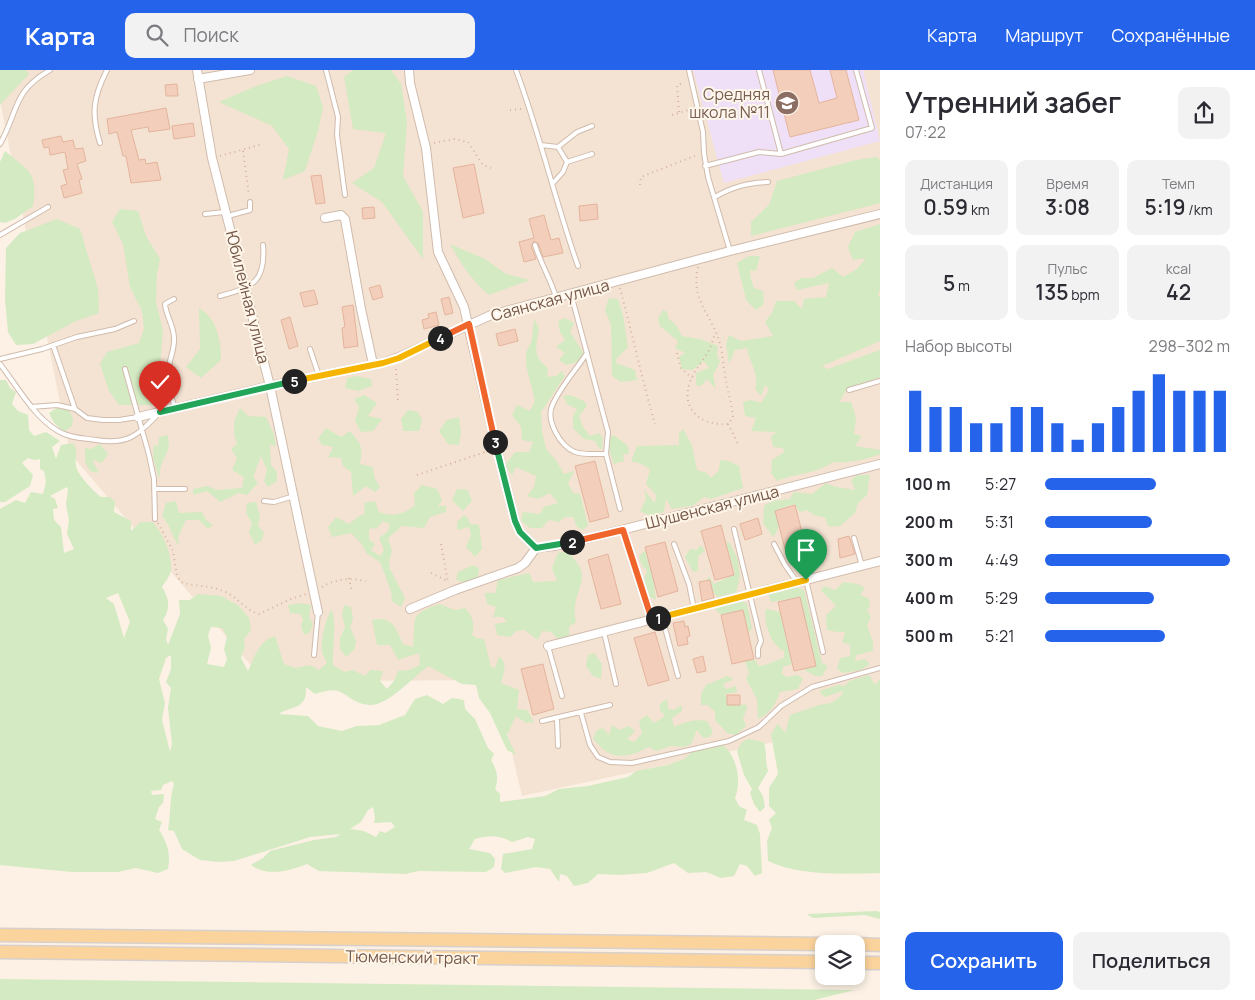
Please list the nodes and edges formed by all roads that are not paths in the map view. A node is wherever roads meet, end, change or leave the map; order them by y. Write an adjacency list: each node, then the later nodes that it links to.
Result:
1 (50, 70): 17 (lane)
2 (107, 70): 16 (lane)
3 (197, 70): 14 (street, Юбилейная улица)
4 (250, 70): 12 (street)
5 (326, 70): 13 (lane)
6 (331, 70): 13 (lane)
7 (409, 70): 45 (street)
8 (516, 70): 18 (lane)
9 (689, 70): 23 (lane)
10 (759, 70): 21 (lane)
11 (856, 70): 21 (lane)
12 (238, 71): 14 (street)
13 (328, 76): 26 (lane)
14 (198, 79): 31 (street, Юбилейная улица)
15 (592, 126): 19 (lane)
16 (100, 143)
17 (0, 144)
18 (541, 145): 19 (lane); 25 (lane)
19 (558, 147): 22 (lane)
20 (592, 154): 22 (lane)
21 (781, 154): 23 (lane)
22 (567, 162): 25 (lane)
23 (705, 166): 27 (lane)
24 (768, 182): 27 (lane)
25 (553, 183): 38 (lane)
26 (345, 195)
27 (715, 197): 37 (lane)
28 (250, 202): 31 (lane)
29 (48, 207): 34 (lane)
30 (205, 214): 31 (lane)
31 (227, 214): 39 (street, Юбилейная улица)
32 (880, 214): 37 (street, Саянская улица)
33 (325, 218): 51 (street)
34 (0, 235)
35 (263, 245): 39 (lane)
36 (535, 245): 42 (lane)
37 (730, 251): 40 (street, Саянская улица)
38 (578, 266)
39 (244, 290): 41 (lane); 55 (street, Юбилейная улица)
40 (571, 294): 42 (street, Саянская улица); 48 (lane)
41 (220, 296)
42 (556, 297): 45 (street, Саянская улица)
43 (174, 299): 58 (lane)
44 (134, 321): 46 (lane)
45 (469, 324): 51 (street, Саянская улица); 76 (street)
46 (53, 345): 49 (lane); 59 (lane)
47 (310, 349): 53 (lane)
48 (587, 353): 63 (lane); 63 (lane)
49 (0, 359)
50 (0, 364): 57 (lane)
51 (373, 364): 53 (street, Саянская улица)
52 (125, 369): 61 (lane)
53 (319, 376): 55 (street, Саянская улица)
54 (880, 381): 56 (lane)
55 (270, 386): 58 (street, Саянская улица); 67 (street, Юбилейная улица)
56 (849, 390)
57 (31, 407): 59 (lane); 62 (lane)
58 (175, 408): 60 (street, Саянская улица)
59 (74, 409): 61 (lane)
60 (160, 412): 61 (street, Саянская улица); 62 (lane)
61 (138, 417): 62 (lane)
62 (142, 432): 65 (lane)
63 (606, 454): 69 (lane)
64 (880, 464): 72 (street, Шушенская улица)
65 (154, 489): 66 (lane); 70 (lane)
66 (185, 489)
67 (294, 496): 68 (lane); 84 (street, Юбилейная улица)
68 (264, 501)
69 (620, 509)
70 (155, 519)
71 (734, 529): 81 (lane)
72 (623, 530): 76 (street, Шушенская улица); 86 (street)
73 (854, 538): 78 (lane)
74 (674, 544): 83 (lane)
75 (774, 544): 80 (lane)
76 (536, 548): 82 (street)
77 (880, 561): 78 (street)
78 (862, 566): 79 (street)
79 (806, 580): 80 (street); 89 (lane)
80 (798, 582): 81 (street)
81 (750, 594): 83 (street); 91 (lane)
82 (410, 609)
83 (694, 609): 85 (street)
84 (318, 612): 90 (lane)
85 (662, 617): 86 (street); 93 (lane)
86 (652, 620): 87 (street)
87 (604, 632): 88 (street); 94 (lane)
88 (548, 646): 95 (lane)
89 (824, 652)
90 (314, 655)
91 (758, 656)
92 (880, 668): 97 (lane)
93 (678, 676)
94 (616, 684)
95 (562, 696)
96 (610, 704): 97 (lane)
97 (581, 713): 98 (lane)
98 (557, 718): 99 (lane); 100 (lane)
99 (542, 721)
100 (558, 746)
101 (0, 935): 102 (main road, Тюменский тракт)
102 (815, 944)
103 (865, 944): 104 (main road)
104 (880, 944)
105 (0, 952): 106 (main road, Тюменский тракт)
106 (815, 962)
107 (865, 963): 108 (main road)
108 (880, 964)

